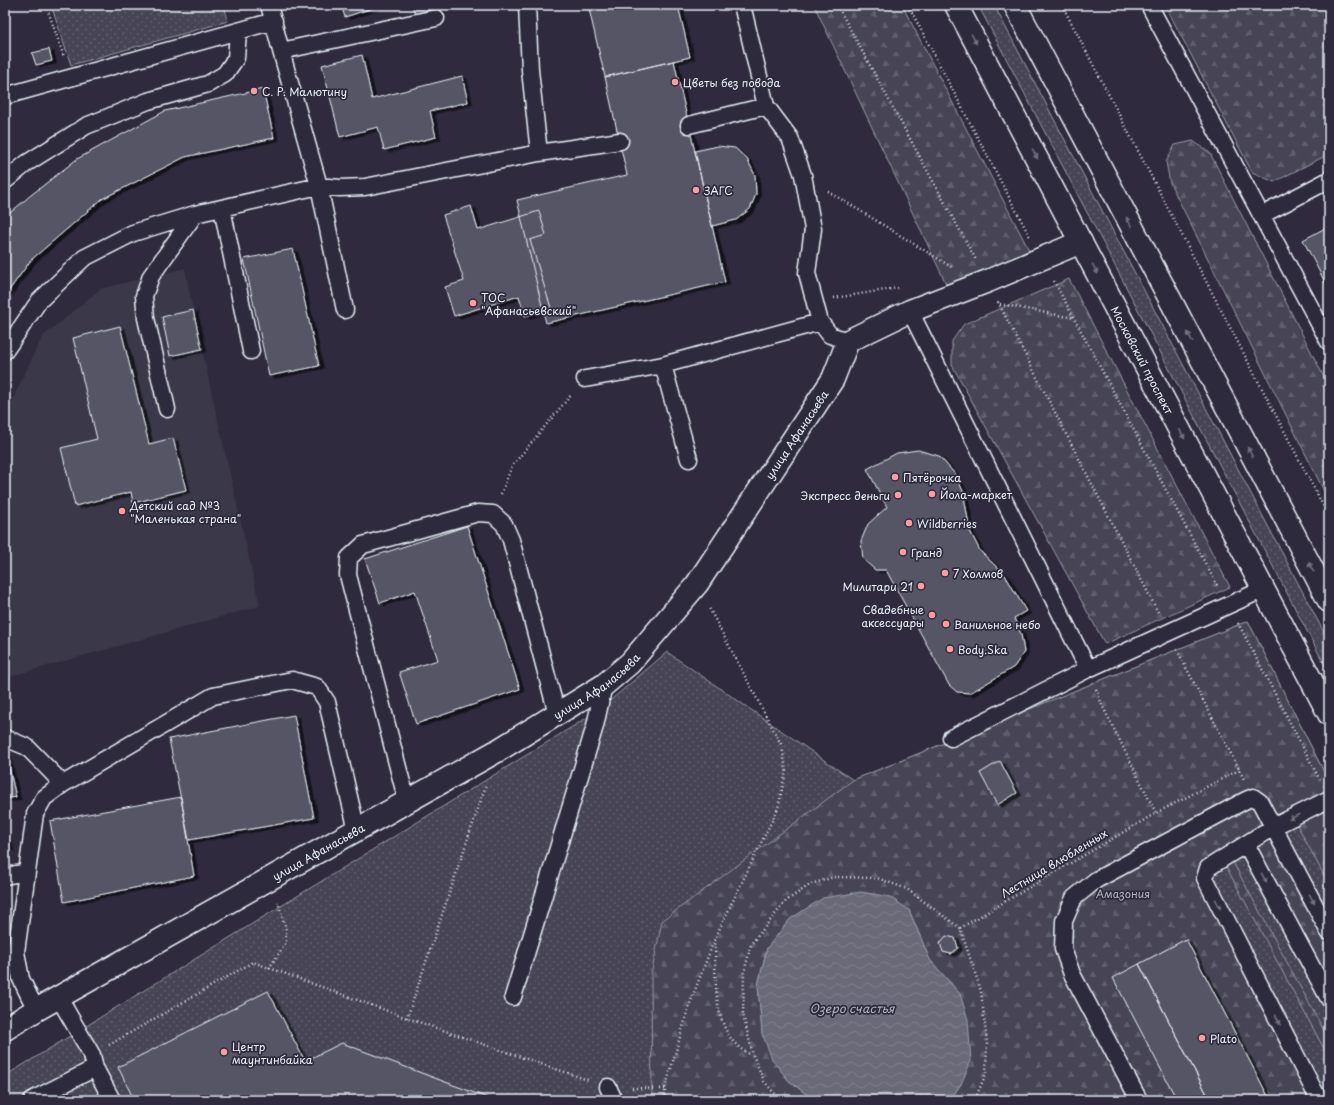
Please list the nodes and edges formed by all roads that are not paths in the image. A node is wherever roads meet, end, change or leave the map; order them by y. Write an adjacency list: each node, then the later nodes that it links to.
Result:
1 (270, 5): 8 (lane)
2 (527, 5): 15 (lane)
3 (742, 5): 12 (lane)
4 (956, 5): 22 (main road, Московский проспект, one-way to 22)
5 (1015, 5): 35 (main road, one-way to 5)
6 (1149, 5): 21 (lane)
7 (436, 18): 10 (lane)
8 (274, 21): 9 (lane); 10 (lane)
9 (238, 32): 11 (lane); 17 (lane)
10 (281, 51): 18 (lane)
11 (5, 96)
12 (766, 106): 13 (lane); 25 (lane)
13 (689, 125)
14 (620, 142): 15 (lane)
15 (539, 153): 18 (lane)
16 (1329, 180): 21 (lane)
17 (5, 182)
18 (319, 186): 19 (lane); 23 (lane)
19 (222, 208): 20 (lane); 29 (lane)
20 (195, 214): 28 (lane); 32 (lane)
21 (1262, 215): 27 (lane)
22 (1081, 242): 24 (main road); 34 (main road, Московский проспект, one-way to 34)
23 (345, 310)
24 (910, 311): 26 (main road); 36 (lane)
25 (820, 322): 26 (lane); 30 (lane)
26 (848, 341): 37 (main road, улица Афанасьева)
27 (1329, 342)
28 (5, 351)
29 (251, 351)
30 (663, 365): 31 (lane); 33 (lane)
31 (584, 379)
32 (167, 409)
33 (689, 459)
34 (1264, 590): 36 (lane); 39 (main road, Московский проспект)
35 (1329, 601)
36 (1088, 670): 41 (lane)
37 (604, 685): 38 (main road, улица Афанасьева); 51 (lane)
38 (556, 714): 44 (main road, улица Афанасьева); 44 (lane)
39 (1329, 714)
40 (5, 738): 42 (lane)
41 (951, 738)
42 (63, 784): 46 (lane); 48 (lane)
43 (1329, 800): 45 (lane, one-way to 45)
44 (408, 802): 46 (main road, улица Афанасьева)
45 (1274, 827): 47 (lane); 50 (lane, one-way to 50); 59 (lane)
46 (357, 831): 52 (main road, улица Афанасьева)
47 (1246, 844): 53 (lane, one-way to 53); 60 (lane, one-way to 60)
48 (27, 872): 49 (lane); 54 (lane)
49 (5, 876)
50 (1329, 932)
51 (513, 997)
52 (59, 998): 54 (main road, улица Афанасьева); 56 (lane)
53 (1329, 999)
54 (36, 1010): 55 (main road, улица Афанасьева)
55 (5, 1029)
56 (94, 1061): 57 (lane); 58 (lane)
57 (32, 1100)
58 (112, 1100)
59 (1139, 1100)
60 (1319, 1100)

